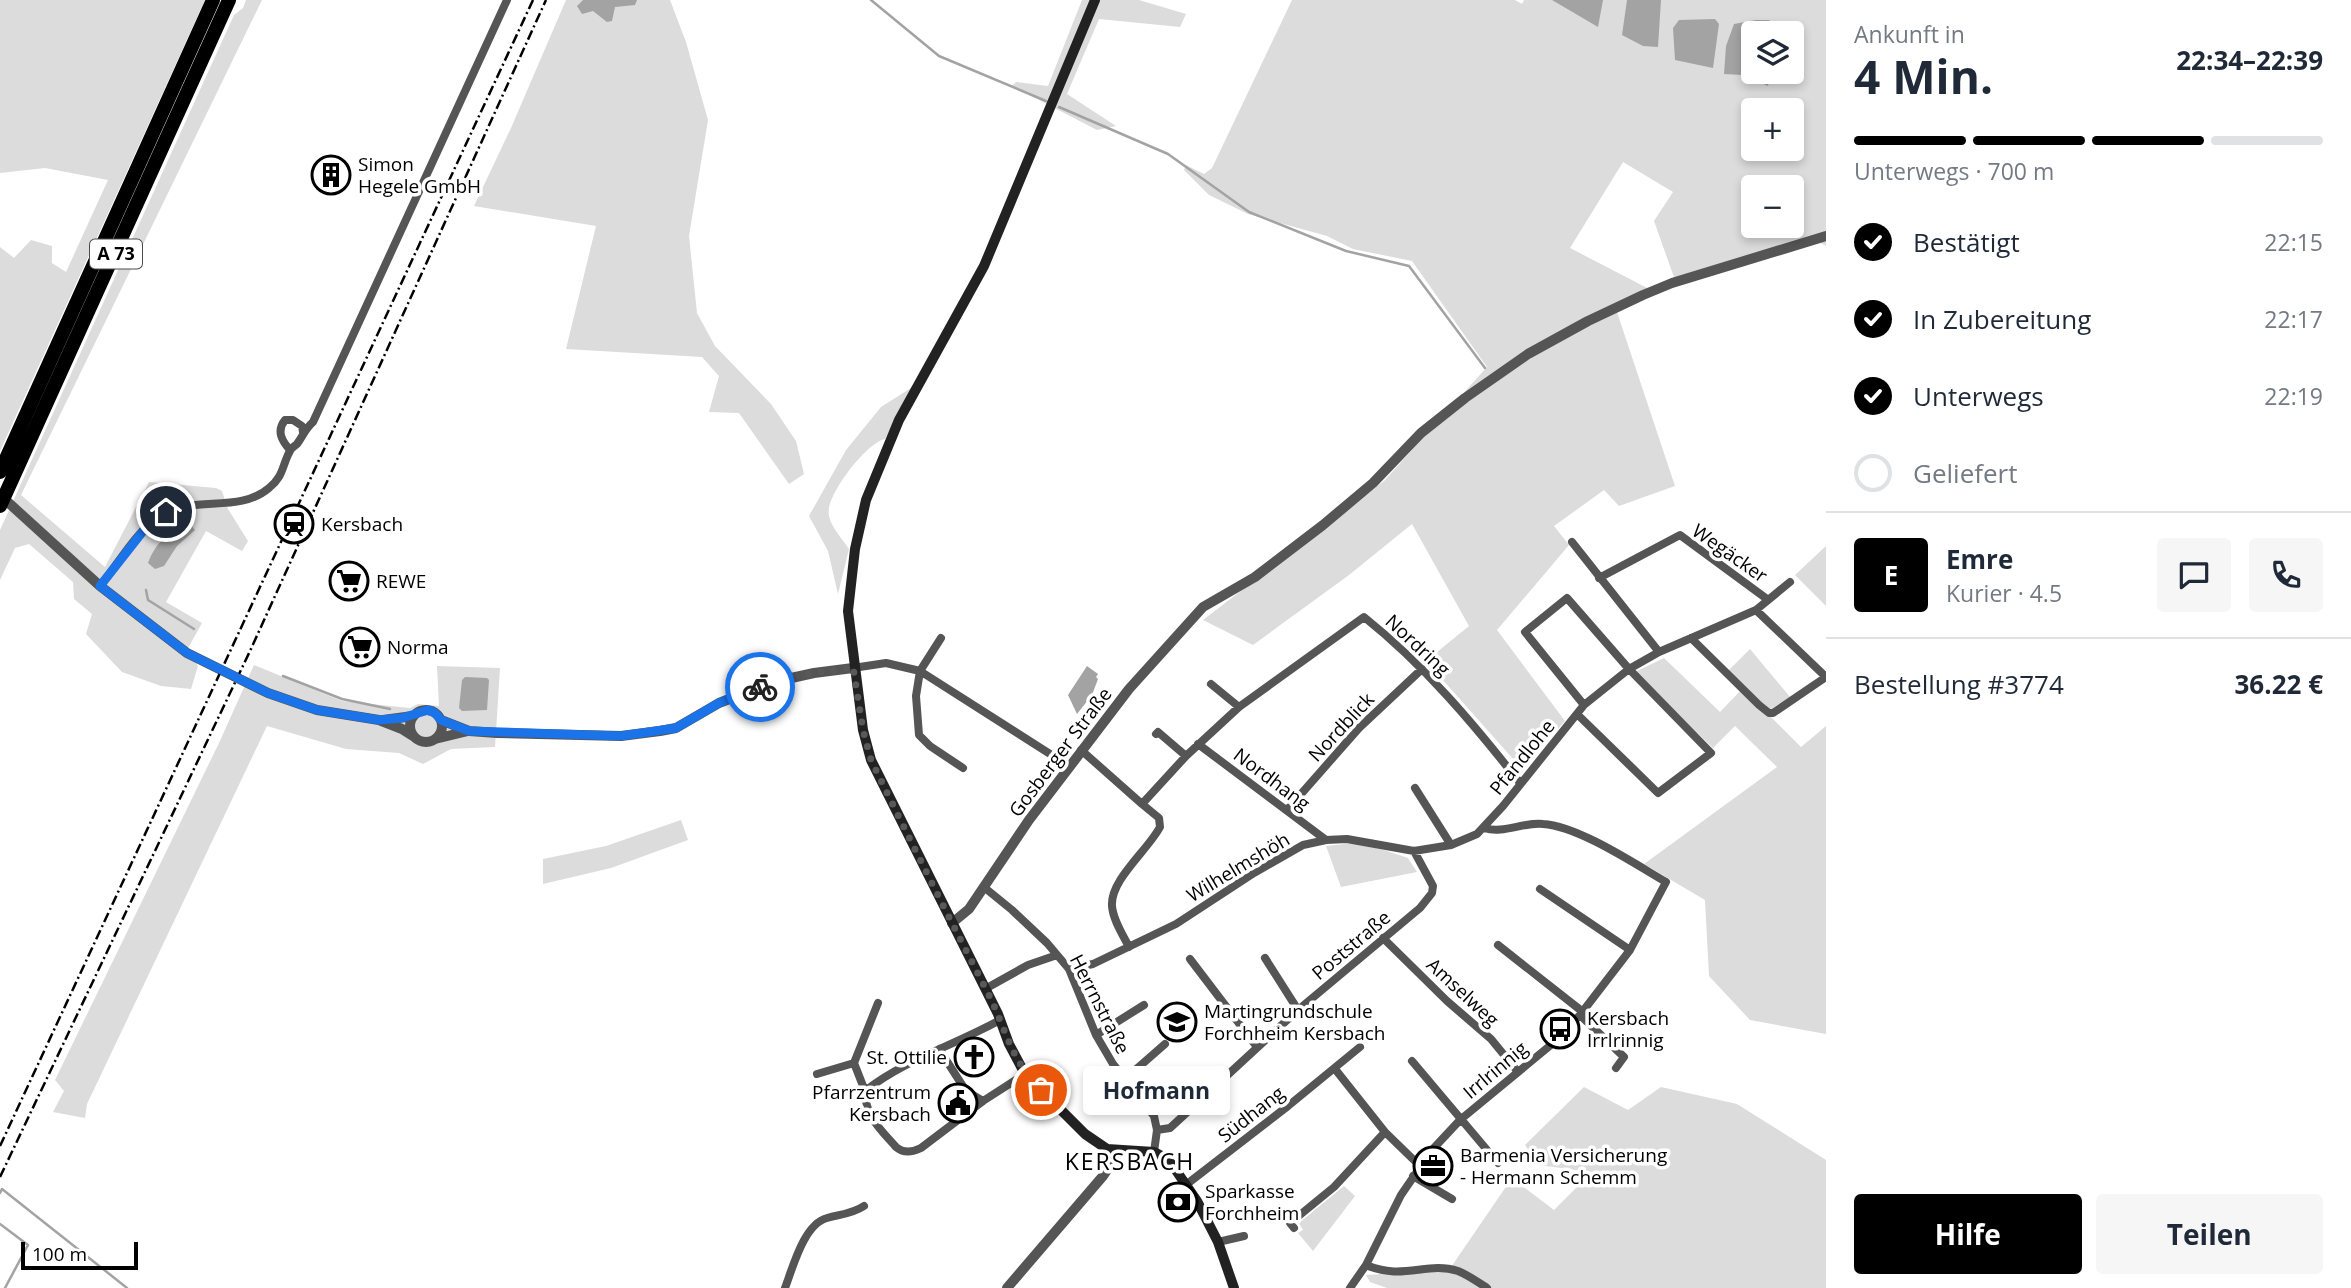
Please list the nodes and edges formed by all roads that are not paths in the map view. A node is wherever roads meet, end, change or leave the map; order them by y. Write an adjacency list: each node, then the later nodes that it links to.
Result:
1 (213, 0): 8 (highway, A 73)
2 (229, 0): 10 (highway, A 73)
3 (507, 0): 6 (street)
4 (1094, 0): 23 (main road)
5 (1826, 236): 36 (street, Gosberger Straße)
6 (303, 432): 7 (street); 7 (street)
7 (290, 450): 14 (street)
8 (0, 472)
9 (0, 495): 14 (street)
10 (0, 506)
11 (1572, 542): 12 (street)
12 (1600, 578): 15 (street, Wegäcker); 19 (street)
13 (1790, 582): 15 (street, Pfandlohe)
14 (100, 586): 29 (street)
15 (1767, 599): 16 (street, Pfandlohe)
16 (1756, 610): 18 (street, Pfandlohe); 18 (street)
17 (940, 638): 22 (street)
18 (1691, 638): 19 (street, Pfandlohe)
19 (1659, 652): 21 (street, Pfandlohe)
20 (1422, 669): 26 (street, Nordring); 40 (street, Nordring); 43 (street, Nordblick)
21 (1629, 669): 25 (street, Pfandlohe); 25 (street); 27 (street)
22 (920, 671): 23 (street); 38 (street); 39 (street)
23 (854, 672): 31 (street); 51 (main road)
24 (1211, 684): 26 (street)
25 (1584, 705): 27 (street, Pfandlohe)
26 (1239, 707): 35 (street, Nordring)
27 (1577, 714): 40 (street, Pfandlohe)
28 (413, 716): 29 (street); 30 (street); 33 (street)
29 (379, 720): 33 (street)
30 (441, 720): 31 (street); 34 (street)
31 (469, 731): 34 (street)
32 (1156, 734): 37 (street)
33 (413, 736): 34 (street)
34 (435, 739)
35 (1198, 744): 37 (street, Nordring); 43 (street, Nordhang)
36 (1081, 750): 38 (street, Gosberger Straße); 42 (street)
37 (1186, 756): 42 (street, Nordring)
38 (1069, 766): 49 (street, Gosberger Straße)
39 (963, 768)
40 (1520, 783): 44 (street, Pfandlohe)
41 (1415, 789): 46 (street)
42 (1142, 804): 54 (street)
43 (1287, 810): 45 (street, Nordhang)
44 (1484, 828): 46 (street, Wilhelmshöh); 48 (street, Wilhelmshöh)
45 (1326, 840): 47 (street, Wilhelmshöh); 54 (street, Wilhelmshöh)
46 (1451, 845): 47 (street, Wilhelmshöh)
47 (1414, 851): 52 (street, Poststraße)
48 (1666, 882): 55 (street, Irrlrinnig)
49 (985, 888): 51 (street, Gosberger Straße); 56 (street, Herrnstraße)
50 (1540, 889): 55 (street)
51 (952, 923): 60 (main road)
52 (1383, 938): 63 (street, Poststraße); 75 (street, Amselweg)
53 (1498, 945): 64 (street)
54 (1129, 947): 59 (street, Wilhelmshöh)
55 (1630, 950): 64 (street, Irrlrinnig)
56 (1057, 954): 59 (street, Herrnstraße); 60 (street)
57 (1265, 958): 63 (street)
58 (1190, 959): 68 (street)
59 (1069, 969): 66 (street, Herrnstraße)
60 (985, 989): 65 (main road)
61 (878, 1003): 72 (street)
62 (1144, 1005): 66 (street)
63 (1298, 1010): 68 (street, Poststraße)
64 (1582, 1014): 73 (street); 75 (street, Irrlrinnig)
65 (1000, 1020): 70 (street); 77 (main road)
66 (1096, 1035): 78 (street, Herrnstraße)
67 (1165, 1044): 78 (street)
68 (1257, 1047): 82 (street, Poststraße)
69 (1360, 1047): 74 (street, Südhang)
70 (939, 1049): 79 (street); 80 (street)
71 (1412, 1061): 81 (street, Irrlrinnig)
72 (854, 1063): 76 (street); 79 (street)
73 (1616, 1068)
74 (1335, 1069): 83 (street); 89 (street, Südhang)
75 (1518, 1072): 81 (street, Irrlrinnig)
76 (817, 1074)
77 (1025, 1074): 80 (street); 84 (main road)
78 (1125, 1079): 82 (street, Herrnstraße)
79 (865, 1091): 80 (street)
80 (983, 1101)
81 (1460, 1120): 86 (street, Irrlrinnig); 87 (street, Irrlrinnig)
82 (1157, 1130): 85 (street)
83 (1385, 1132): 87 (street); 92 (street)
84 (1115, 1151): 85 (main road); 97 (street)
85 (1154, 1152): 89 (main road)
86 (1498, 1163)
87 (1420, 1166): 88 (street, Irrlrinnig)
88 (1413, 1177): 90 (street); 95 (street, Irrlrinnig)
89 (1186, 1184): 94 (main road)
90 (1452, 1199)
91 (864, 1206): 96 (street)
92 (1294, 1228)
93 (1244, 1236): 94 (street)
94 (1218, 1242): 98 (main road)
95 (1366, 1265): 99 (street, Irrlrinnig); 100 (street)
96 (785, 1288)
97 (1007, 1288)
98 (1234, 1288)
99 (1350, 1288)
100 (1487, 1288)

